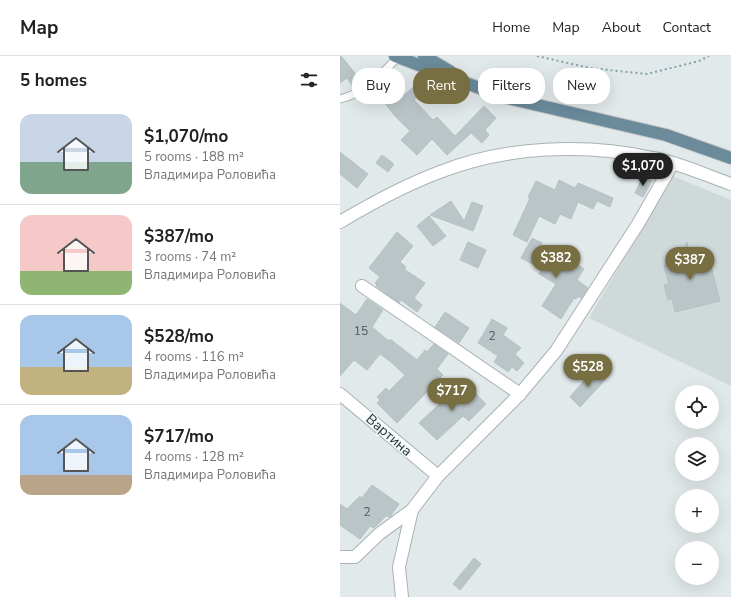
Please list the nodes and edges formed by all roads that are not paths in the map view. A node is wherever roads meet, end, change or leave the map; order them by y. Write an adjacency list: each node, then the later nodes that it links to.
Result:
1 (396, 56): 4 (main road); 5 (lane)
2 (424, 56): 3 (main road)
3 (478, 87)
4 (478, 88)
5 (340, 99)
6 (530, 104): 7 (main road)
7 (731, 158)
8 (673, 163): 9 (street); 10 (street); 13 (street)
9 (731, 184)
10 (340, 222)
11 (362, 286): 13 (street)
12 (340, 394): 14 (street, Вартина)
13 (520, 394): 14 (street)
14 (438, 476): 15 (street)
15 (412, 510): 16 (street); 17 (street)
16 (340, 558)
17 (402, 597)

